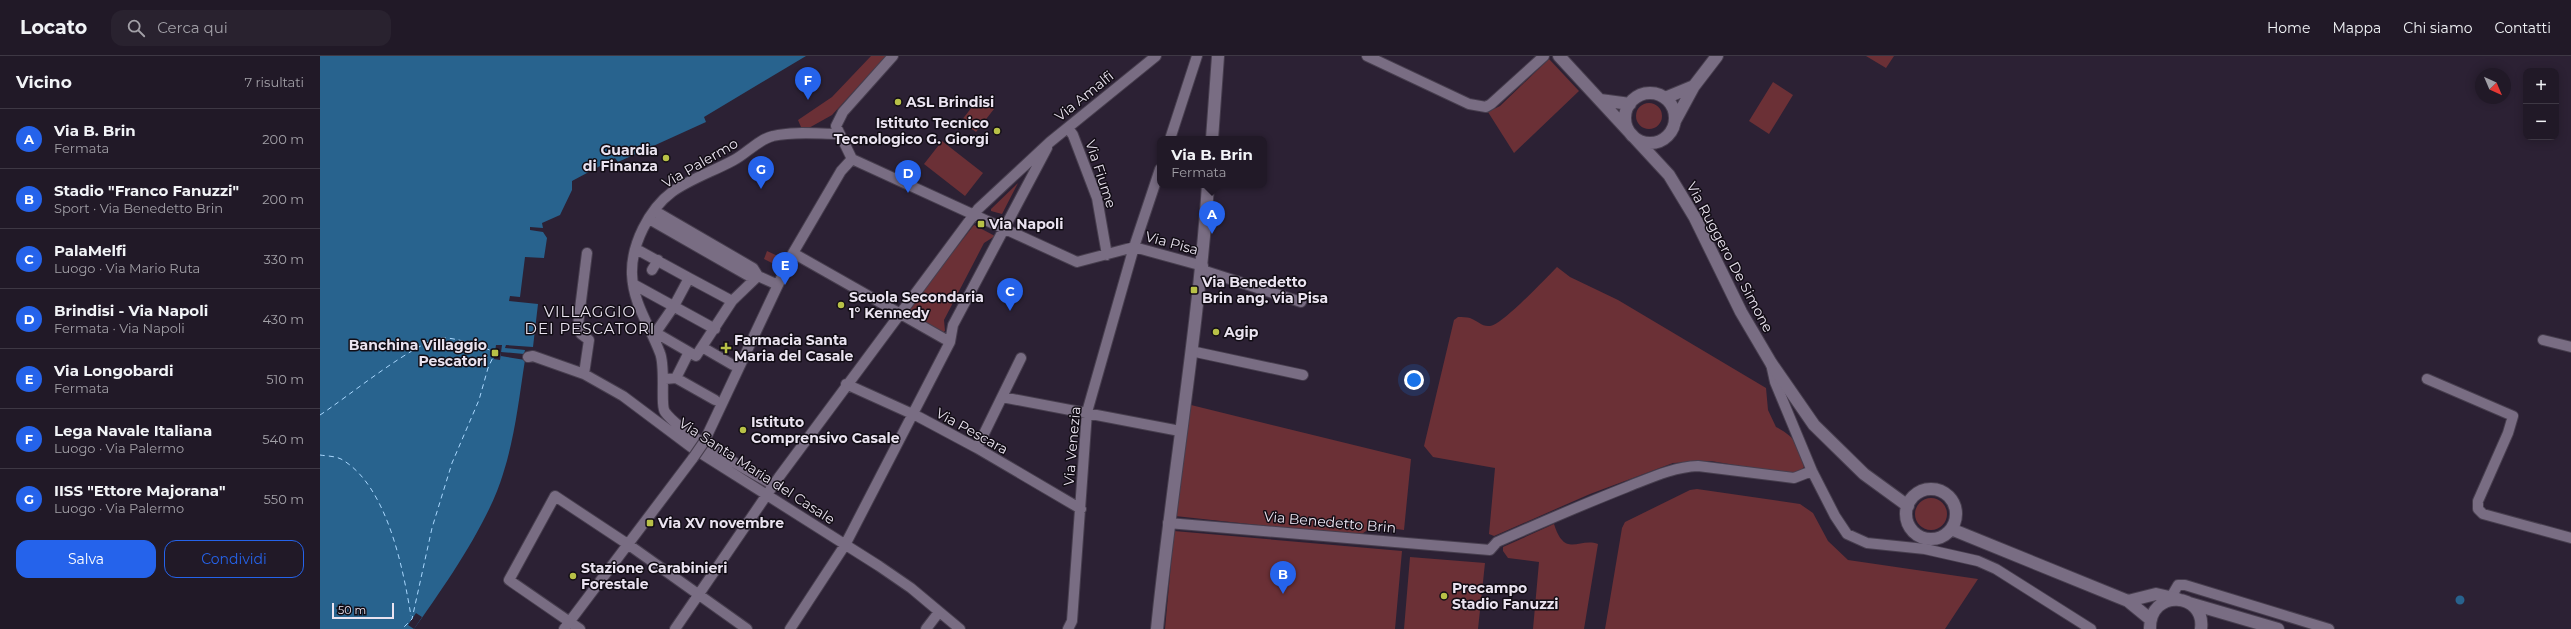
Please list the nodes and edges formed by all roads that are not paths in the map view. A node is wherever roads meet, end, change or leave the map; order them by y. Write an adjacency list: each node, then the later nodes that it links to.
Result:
1 (893, 56): 15 (street)
2 (1156, 56): 14 (street, Via Amalfi)
3 (1197, 56): 16 (street)
4 (1218, 56): 17 (street)
5 (1367, 56): 6 (street)
6 (1544, 56)
7 (1559, 56): 11 (street, Via Ruggero De Simone)
8 (1717, 56): 9 (street)
9 (1694, 86): 10 (street); 13 (street)
10 (1665, 98): 12 (street); 13 (street)
11 (1600, 100): 12 (street); 18 (street, Via Ruggero De Simone)
12 (1630, 104): 18 (street, Via Ruggero De Simone)
13 (1675, 121): 19 (street)
14 (1068, 128): 20 (street, Via Amalfi); 33 (street, Via Fiume)
15 (839, 134): 21 (street); 25 (street, Via Palermo)
16 (1171, 136)
17 (1212, 136)
18 (1633, 136): 19 (street, Via Ruggero De Simone); 22 (street, Via Ruggero De Simone)
19 (1663, 140): 22 (street)
20 (1050, 142): 26 (street, Via Amalfi); 28 (street, Via Amalfi)
21 (852, 159): 26 (street); 32 (street)
22 (1661, 166): 55 (street, Via Ruggero De Simone)
23 (1157, 178): 29 (street, Via Venezia)
24 (1208, 188): 35 (street)
25 (655, 211): 27 (street, Via Palermo); 37 (street)
26 (973, 217): 28 (street); 44 (street, Via Amalfi)
27 (649, 220): 30 (street, Via Palermo); 37 (street)
28 (1004, 228): 33 (street); 48 (street, Via Amalfi)
29 (1134, 247): 33 (street); 35 (street, Via Pisa); 65 (street, Via Venezia)
30 (636, 249): 34 (street); 39 (street, Via Palermo)
31 (587, 253): 57 (street)
32 (793, 253): 40 (street); 44 (street)
33 (1107, 255)
34 (658, 260): 36 (street); 38 (street)
35 (1202, 268): 42 (street); 51 (street)
36 (652, 270)
37 (758, 276): 40 (street); 41 (street)
38 (689, 278): 41 (street); 43 (street)
39 (633, 284): 43 (street); 46 (street, Via Palermo)
40 (778, 286): 68 (street)
41 (732, 301): 45 (street)
42 (1301, 302)
43 (674, 306): 45 (street); 46 (street)
44 (899, 313): 48 (street); 62 (street, Via Amalfi)
45 (715, 329): 49 (street)
46 (654, 331): 52 (street); 60 (street, Via Palermo)
47 (2543, 340): 50 (street)
48 (950, 342): 66 (street, Via Amalfi)
49 (702, 347): 52 (street); 56 (street)
50 (2571, 347)
51 (1191, 351): 58 (street); 67 (street)
52 (689, 352): 59 (street)
53 (528, 357): 57 (street, Via Santa Maria del Casale)
54 (1021, 358): 63 (street)
55 (1771, 363): 70 (street); 73 (street, Via Ruggero De Simone)
56 (733, 364)
57 (584, 374): 72 (street, Via Santa Maria del Casale)
58 (1303, 375)
59 (676, 378): 60 (street); 64 (street)
60 (665, 379): 68 (street, Via Palermo)
61 (2427, 379): 77 (street)
62 (846, 384): 66 (street, Via Pescara); 71 (street, Via Amalfi)
63 (1002, 397): 65 (street); 69 (street)
64 (715, 400)
65 (1087, 412): 67 (street); 74 (street, Via Venezia)
66 (912, 415): 69 (street, Via Pescara); 79 (street, Via Amalfi)
67 (1180, 431): 75 (street)
68 (704, 442): 71 (street, Via Palermo); 78 (street, bridge)
69 (977, 448): 74 (street, Via Pescara)
70 (1812, 471): 75 (street, Via Benedetto Brin); 96 (street)
71 (773, 485): 72 (street, Via Amalfi)
72 (765, 496): 79 (street, Via Santa Maria del Casale); 80 (street, Via Amalfi)
73 (1908, 506): 76 (street); 76 (street)
74 (1081, 509): 94 (street, Via Venezia)
75 (1168, 523): 95 (street)
76 (1951, 529): 82 (street)
77 (2571, 538)
78 (629, 544): 80 (street); 86 (street); 86 (street)
79 (845, 545): 83 (street, Via Santa Maria del Casale); 91 (street, Via Amalfi)
80 (699, 594): 89 (street, Via Amalfi); 90 (street)
81 (2179, 600): 82 (street); 84 (street); 85 (street); 87 (street); 98 (street)
82 (2128, 601): 85 (street)
83 (939, 612): 92 (street); 93 (street, Via Santa Maria del Casale)
84 (2218, 612): 87 (street); 97 (street)
85 (2150, 624)
86 (567, 625): 88 (street)
87 (2202, 626)
88 (580, 629)
89 (675, 629)
90 (747, 629)
91 (790, 629)
92 (926, 629)
93 (960, 629)
94 (1068, 629)
95 (1156, 629)
96 (2091, 629)
97 (2278, 629)
98 (2330, 629)

